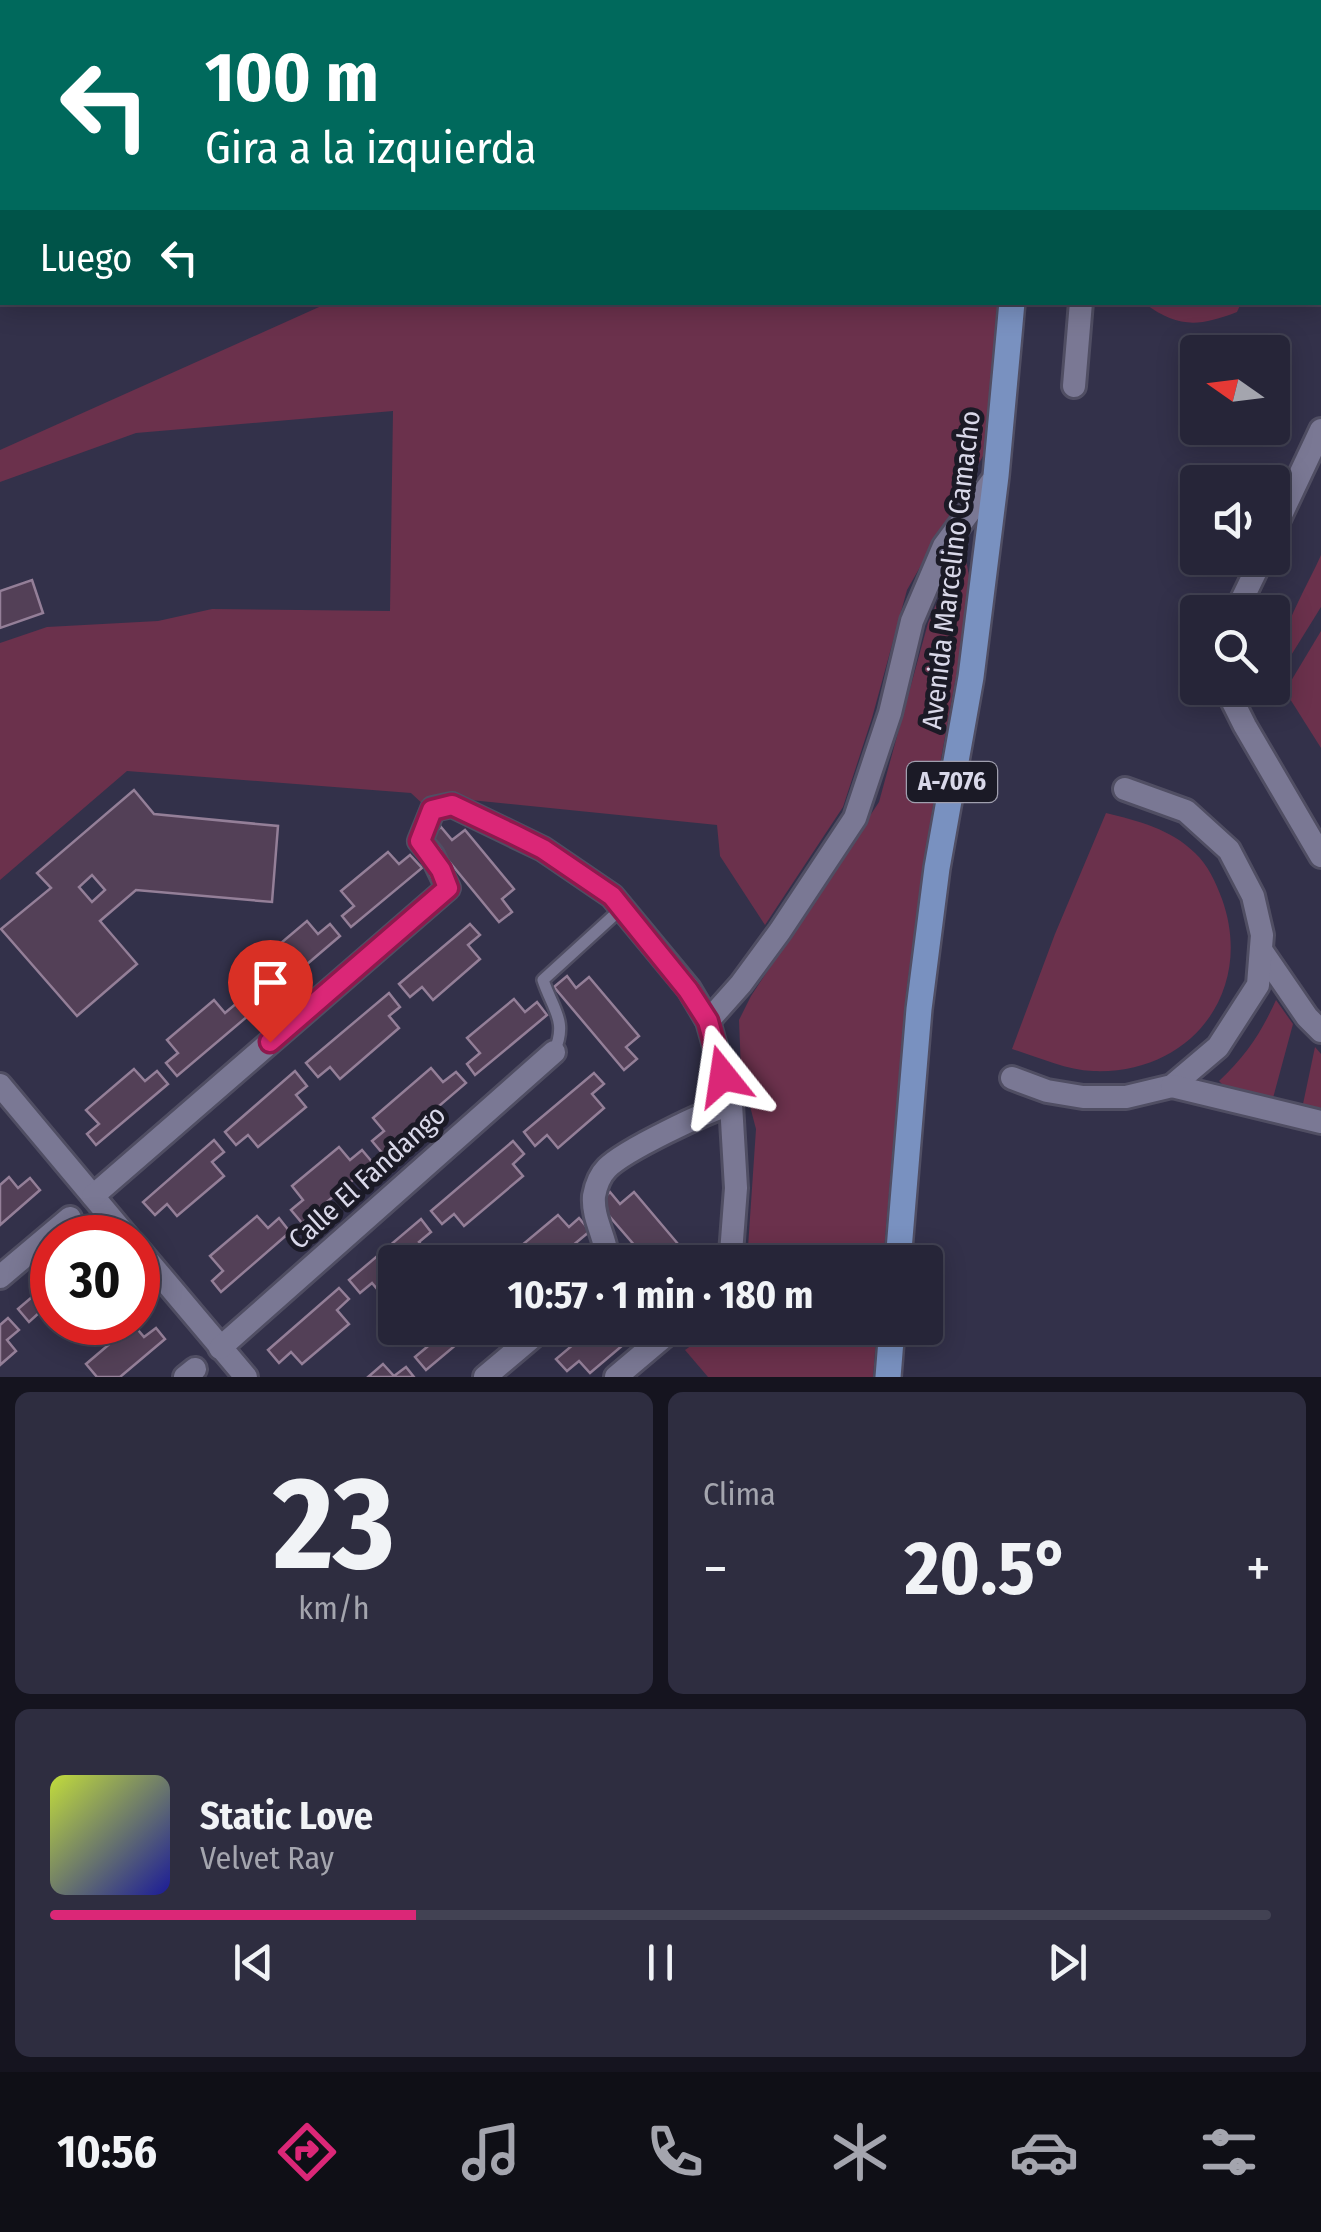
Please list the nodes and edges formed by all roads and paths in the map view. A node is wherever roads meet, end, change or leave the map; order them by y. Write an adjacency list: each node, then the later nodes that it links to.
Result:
1 (1012, 305): 5 (main road, Avenida Marcelino Camacho / A-7076)
2 (1082, 305): 3 (street)
3 (1074, 386)
4 (1321, 430): 6 (street)
5 (996, 476): 12 (street); 24 (main road, Avenida Marcelino Camacho / A-7076)
6 (1290, 496)
7 (1234, 705): 9 (street)
8 (1125, 790): 11 (street)
9 (1321, 856)
10 (622, 908): 12 (street); 14 (lane); 20 (street)
11 (1261, 950): 13 (street); 17 (street)
12 (708, 1021): 18 (street)
13 (1321, 1031)
14 (554, 1052): 31 (street, Calle El Fandango)
15 (1012, 1078): 17 (street)
16 (0, 1085): 20 (street)
17 (1172, 1086): 19 (street)
18 (731, 1104): 22 (street); 23 (street)
19 (1321, 1122)
20 (93, 1196): 21 (street)
21 (109, 1215)
22 (606, 1245)
23 (732, 1245)
24 (900, 1245)
25 (30, 1252): 27 (street)
26 (160, 1276): 31 (street)
27 (0, 1277)
28 (523, 1345): 33 (street)
29 (654, 1345): 34 (street)
30 (891, 1345): 35 (main road)
31 (220, 1348): 32 (street)
32 (246, 1377)
33 (485, 1377)
34 (616, 1377)
35 (888, 1377)

